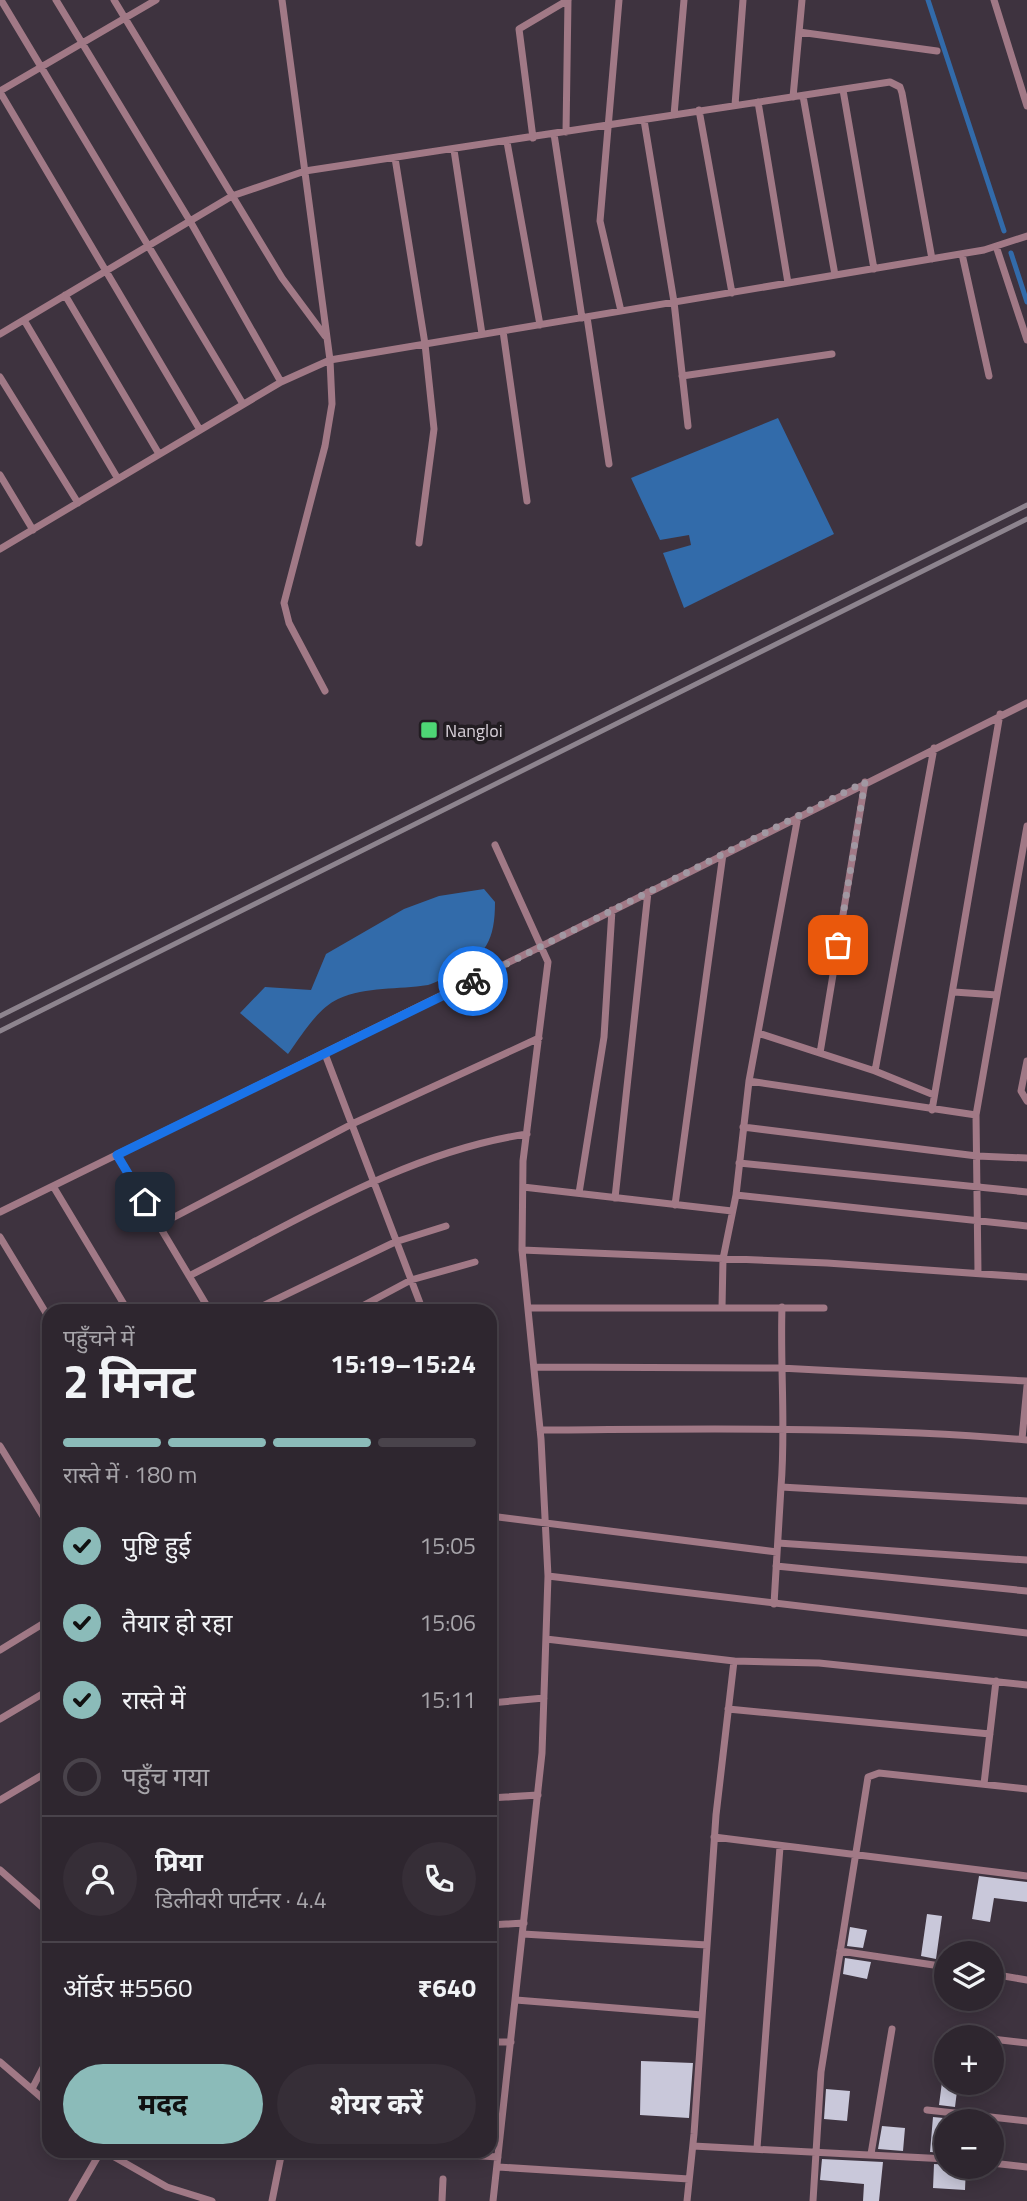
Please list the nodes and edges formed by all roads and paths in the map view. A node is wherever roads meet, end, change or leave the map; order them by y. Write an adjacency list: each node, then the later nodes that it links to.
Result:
1 (1, 0): 16 (street)
2 (56, 0): 14 (street)
3 (114, 0): 12 (street)
4 (156, 0): 12 (street)
5 (282, 0): 34 (street)
6 (568, 0): 28 (street); 30 (street)
7 (619, 0): 27 (street)
8 (684, 0): 25 (street)
9 (743, 0): 22 (street)
10 (802, 0): 13 (street)
11 (994, 0): 23 (street)
12 (124, 16): 14 (street); 35 (street)
13 (799, 32): 15 (street); 20 (street)
14 (81, 42): 16 (street); 36 (street)
15 (937, 51)
16 (40, 67): 18 (street); 39 (street)
17 (843, 90): 19 (street); 41 (street); 42 (street)
18 (0, 92): 43 (street)
19 (803, 96): 20 (street); 44 (street)
20 (793, 97): 21 (street)
21 (758, 102): 22 (street); 45 (street)
22 (735, 105): 24 (street)
23 (1027, 106)
24 (699, 110): 25 (street); 46 (street)
25 (674, 115): 26 (street)
26 (644, 120): 27 (street); 48 (street)
27 (607, 126): 28 (street); 49 (street)
28 (566, 132): 29 (street)
29 (554, 134): 30 (street); 50 (street)
30 (533, 138): 31 (street)
31 (507, 142): 32 (street); 52 (street)
32 (454, 149): 33 (street); 55 (street)
33 (395, 158): 34 (street); 58 (street)
34 (305, 171): 35 (street); 56 (street)
35 (232, 196): 36 (street); 56 (street)
36 (190, 221): 39 (street); 64 (street)
37 (1027, 236): 38 (street)
38 (996, 246): 40 (street); 57 (street)
39 (147, 247): 43 (street); 65 (street)
40 (962, 254): 41 (street); 62 (street)
41 (932, 259): 42 (street)
42 (874, 269): 44 (street)
43 (107, 270): 47 (street); 67 (street)
44 (835, 275): 45 (street)
45 (788, 283): 46 (street)
46 (732, 293): 48 (street)
47 (65, 295): 51 (street); 68 (street)
48 (674, 302): 49 (street); 61 (street)
49 (621, 311): 50 (street)
50 (584, 317): 52 (street); 69 (street)
51 (24, 320): 54 (street); 71 (street)
52 (540, 325): 53 (street)
53 (503, 331): 55 (street); 72 (street)
54 (0, 334)
55 (482, 334): 58 (street)
56 (326, 336): 60 (street)
57 (1027, 340)
58 (425, 344): 60 (street); 75 (street)
59 (832, 354): 61 (street)
60 (330, 360): 64 (street); 77 (street)
61 (682, 376): 66 (street)
62 (989, 376)
63 (0, 377): 73 (street)
64 (281, 382): 65 (street)
65 (243, 404): 67 (street)
66 (688, 426)
67 (200, 430): 68 (street)
68 (159, 454): 71 (street)
69 (609, 464)
70 (0, 475): 74 (street)
71 (118, 479): 73 (street)
72 (527, 501)
73 (78, 503): 74 (street)
74 (33, 530): 76 (street)
75 (419, 543)
76 (0, 549)
77 (326, 691)
78 (1027, 703): 79 (street)
79 (1000, 714): 80 (street); 89 (street)
80 (934, 748): 81 (street); 96 (street)
81 (865, 782): 82 (street); 93 (street)
82 (798, 816): 85 (street); 91 (street)
83 (1027, 826): 90 (street)
84 (495, 845): 88 (street)
85 (723, 854): 86 (street); 117 (street)
86 (648, 892): 87 (street); 116 (street)
87 (612, 910): 88 (street); 114 (street)
88 (541, 947): 92 (street); 94 (street)
89 (954, 992): 90 (street); 98 (street)
90 (997, 995): 101 (street)
91 (758, 1033): 93 (street); 97 (street)
92 (539, 1038): 102 (street); 104 (street)
93 (820, 1053): 96 (street)
94 (325, 1054): 102 (street); 105 (street)
95 (1027, 1062): 99 (street)
96 (876, 1071): 98 (street)
97 (749, 1081): 100 (street); 103 (street)
98 (934, 1095): 100 (street)
99 (1027, 1101)
100 (932, 1110): 101 (street)
101 (976, 1115): 106 (street)
102 (352, 1124): 109 (street); 121 (street)
103 (743, 1127): 106 (street); 108 (street)
104 (527, 1135): 109 (street); 111 (street)
105 (117, 1155): 110 (street); 121 (street)
106 (977, 1156): 107 (street); 112 (street)
107 (1027, 1158)
108 (739, 1163): 112 (street); 115 (street)
109 (372, 1183): 125 (street); 130 (street)
110 (53, 1186): 119 (street); 133 (street)
111 (523, 1187): 114 (street); 126 (street)
112 (979, 1187): 113 (street); 120 (street)
113 (1027, 1192)
114 (579, 1193): 116 (street)
115 (736, 1195): 118 (street); 120 (street)
116 (615, 1198): 117 (street)
117 (675, 1205): 118 (street)
118 (732, 1211): 127 (street)
119 (0, 1212)
120 (977, 1221): 123 (street); 129 (street)
121 (159, 1225): 130 (street)
122 (446, 1226): 125 (street)
123 (1027, 1226)
124 (0, 1237): 138 (street)
125 (395, 1242): 132 (street); 135 (street)
126 (522, 1250): 127 (street); 141 (street)
127 (723, 1259): 129 (street); 142 (street)
128 (475, 1262): 132 (street)
129 (978, 1273): 131 (street)
130 (189, 1276): 134 (street)
131 (1027, 1277)
132 (411, 1280): 136 (street); 137 (street)
133 (124, 1304)
134 (206, 1304)
135 (267, 1304)
136 (366, 1304)
137 (420, 1304)
138 (42, 1306)
139 (782, 1307): 140 (street); 142 (street); 144 (street)
140 (824, 1307)
141 (528, 1308): 142 (street); 143 (street)
142 (722, 1308)
143 (534, 1367): 144 (street); 146 (street)
144 (780, 1368): 145 (street); 147 (street)
145 (1027, 1384): 148 (street)
146 (540, 1430): 147 (street); 154 (street)
147 (785, 1430): 148 (street); 150 (street)
148 (1024, 1439)
149 (0, 1446): 152 (street)
150 (781, 1487): 151 (street); 155 (street)
151 (1027, 1501)
152 (42, 1515)
153 (497, 1517): 154 (street)
154 (545, 1523): 156 (street); 159 (street)
155 (778, 1543): 156 (street); 157 (street)
156 (777, 1552): 158 (street)
157 (1027, 1560)
158 (776, 1566): 160 (street); 161 (street)
159 (548, 1576): 161 (street); 164 (street)
160 (1027, 1591)
161 (774, 1604): 163 (street)
162 (42, 1624): 165 (street)
163 (1027, 1633)
164 (546, 1639): 166 (street); 170 (street)
165 (0, 1650)
166 (734, 1661): 167 (street); 172 (street)
167 (996, 1681): 168 (street); 174 (street)
168 (1027, 1685)
169 (42, 1694): 173 (street)
170 (544, 1698): 171 (street); 178 (street)
171 (497, 1702)
172 (728, 1709): 174 (street); 181 (street)
173 (0, 1719)
174 (990, 1734): 176 (street)
175 (42, 1775): 180 (street)
176 (984, 1784): 177 (street); 183 (street)
177 (1027, 1789)
178 (538, 1795): 179 (street); 187 (street)
179 (497, 1798)
180 (0, 1800)
181 (714, 1837): 182 (street); 190 (street)
182 (780, 1847): 183 (street); 209 (street)
183 (855, 1856): 185 (street); 191 (street)
184 (0, 1870): 186 (street)
185 (1027, 1876)
186 (42, 1907)
187 (524, 1923): 188 (street); 189 (street)
188 (497, 1925)
189 (523, 1934): 190 (street); 195 (street)
190 (707, 1945): 196 (street)
191 (840, 1951): 192 (street); 210 (street)
192 (934, 1966)
193 (1004, 1976): 194 (street)
194 (1027, 1980)
195 (516, 2000): 196 (street); 200 (street)
196 (702, 2015): 208 (street)
197 (892, 2029): 211 (street)
198 (1004, 2040): 201 (street)
199 (497, 2042): 200 (street)
200 (511, 2042): 212 (street)
201 (1027, 2043)
202 (0, 2062): 204 (street)
203 (42, 2070): 204 (street)
204 (32, 2089): 205 (street)
205 (42, 2098)
206 (927, 2110): 207 (street)
207 (1027, 2120)
208 (693, 2146): 209 (street); 221 (street)
209 (757, 2148): 210 (street)
210 (818, 2150): 211 (street); 228 (street)
211 (871, 2154): 216 (street)
212 (498, 2157): 218 (street)
213 (98, 2158): 222 (street)
214 (115, 2158): 223 (street)
215 (281, 2158): 224 (street)
216 (934, 2158)
217 (1004, 2164): 219 (street)
218 (498, 2167): 221 (street); 226 (street)
219 (1027, 2167)
220 (443, 2179): 225 (street)
221 (689, 2179): 227 (street)
222 (72, 2201)
223 (212, 2201)
224 (272, 2201)
225 (442, 2201)
226 (494, 2201)
227 (687, 2201)
228 (814, 2201)

